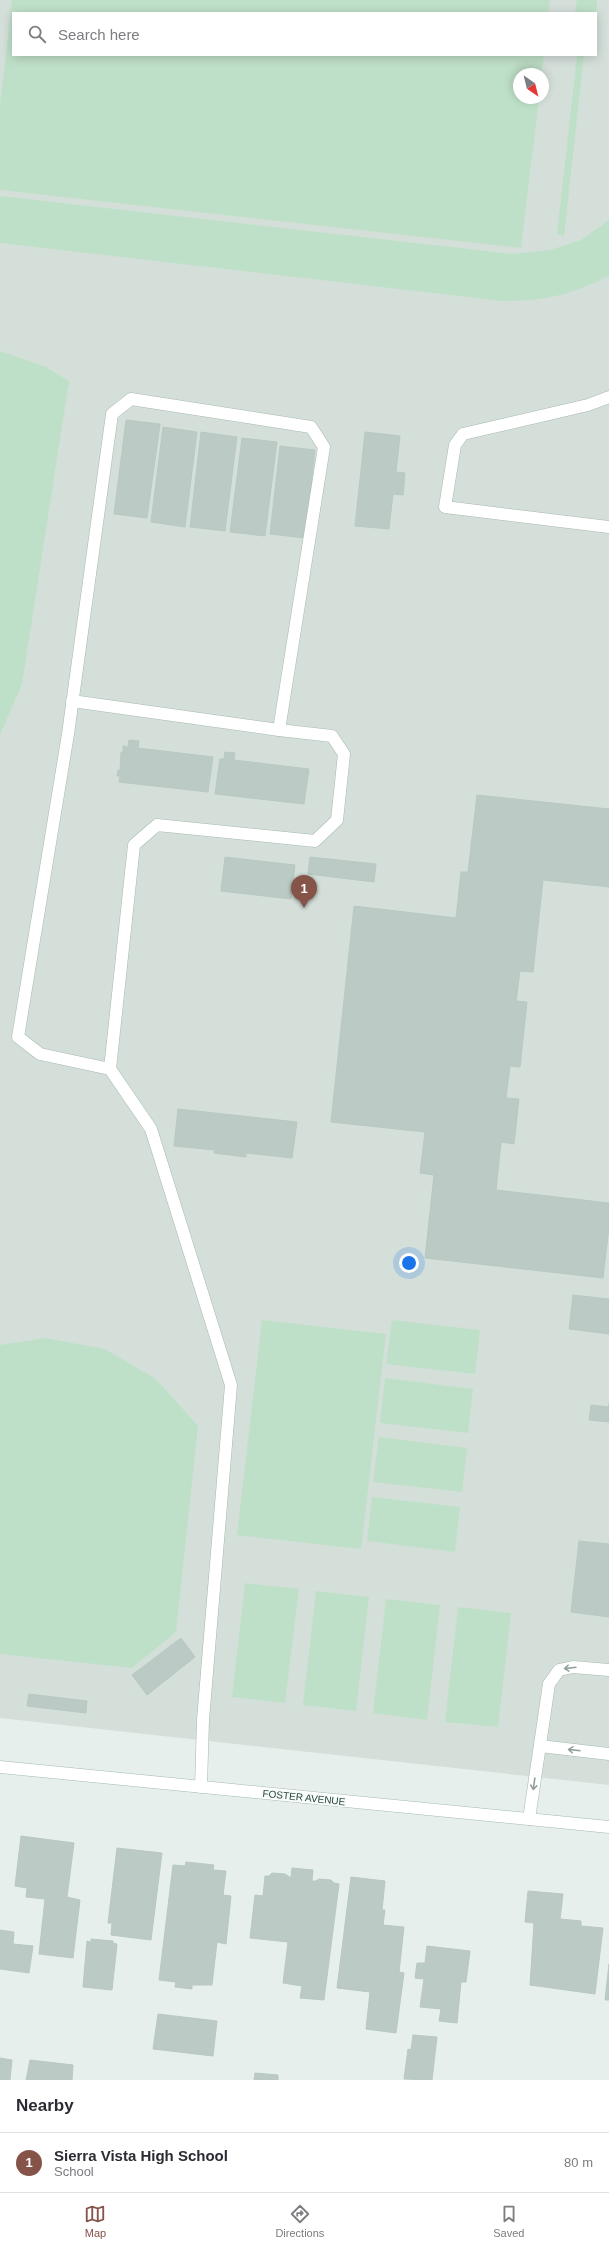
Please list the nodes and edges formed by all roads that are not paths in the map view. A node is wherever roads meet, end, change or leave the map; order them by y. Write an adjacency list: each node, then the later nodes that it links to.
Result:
1 (609, 396): 2 (street)
2 (609, 527)
3 (72, 701): 4 (street); 4 (street); 5 (street)
4 (279, 730): 5 (street)
5 (110, 1069): 10 (street)
6 (609, 1670): 7 (street, one-way to 7)
7 (540, 1746): 8 (street, one-way to 7); 11 (street, one-way to 11)
8 (609, 1754)
9 (0, 1767): 10 (street, FOSTER AVENUE)
10 (201, 1787): 11 (street, FOSTER AVENUE)
11 (529, 1819): 12 (street, FOSTER AVENUE)
12 (609, 1827)

